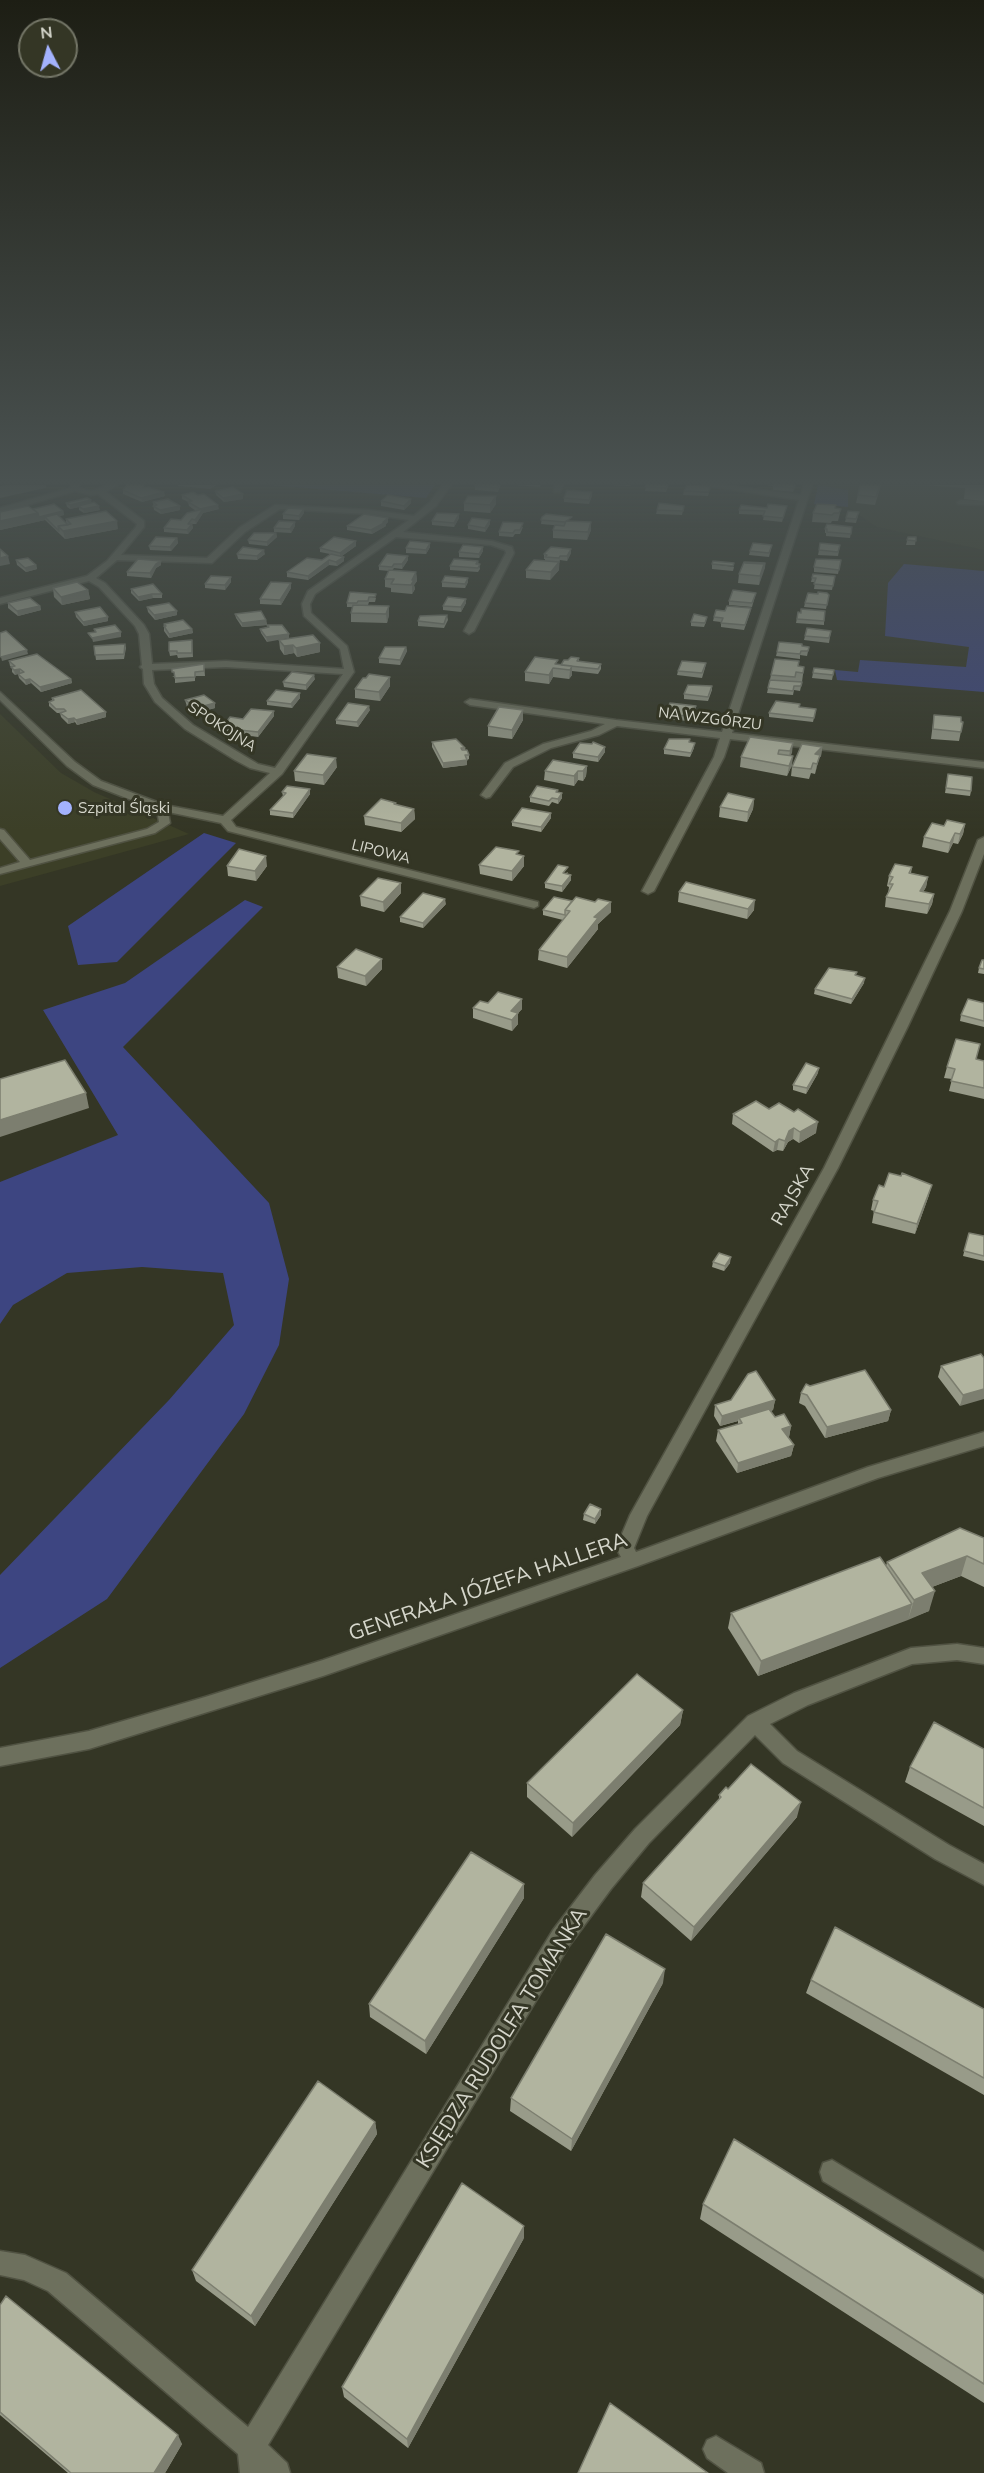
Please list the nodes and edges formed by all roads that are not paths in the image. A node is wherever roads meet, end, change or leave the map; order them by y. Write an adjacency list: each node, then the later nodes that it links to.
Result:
1 (116, 600): 6 (street, SPOKOJNA)
2 (307, 600): 7 (street)
3 (485, 600): 5 (street)
4 (771, 600): 11 (street)
5 (469, 631)
6 (146, 667): 7 (street); 13 (street, SPOKOJNA)
7 (349, 672): 13 (street)
8 (0, 695): 15 (street, LIPOWA)
9 (470, 702): 10 (street, NA WZGÓRZU)
10 (616, 723): 11 (street, NA WZGÓRZU); 14 (street)
11 (727, 735): 12 (street, NA WZGÓRZU); 21 (street)
12 (984, 765)
13 (278, 772): 16 (street)
14 (486, 795)
15 (162, 808): 16 (street, LIPOWA); 19 (street)
16 (225, 820): 22 (street, LIPOWA)
17 (0, 832): 19 (street)
18 (984, 840): 24 (street, RAJSKA)
19 (27, 864): 20 (street)
20 (0, 872)
21 (648, 891)
22 (534, 904)
23 (984, 1439): 24 (street, GENERAŁA JÓZEFA HALLERA)
24 (632, 1561): 27 (street, GENERAŁA JÓZEFA HALLERA)
25 (984, 1656): 26 (street, KSIĘDZA RUDOLFA TOMANKA)
26 (755, 1722): 28 (street); 33 (street, KSIĘDZA RUDOLFA TOMANKA)
27 (0, 1757)
28 (984, 1875)
29 (832, 2172): 31 (street)
30 (0, 2263): 33 (street)
31 (984, 2266)
32 (716, 2450): 35 (street)
33 (252, 2460): 34 (street)
34 (276, 2473)
35 (751, 2473)

